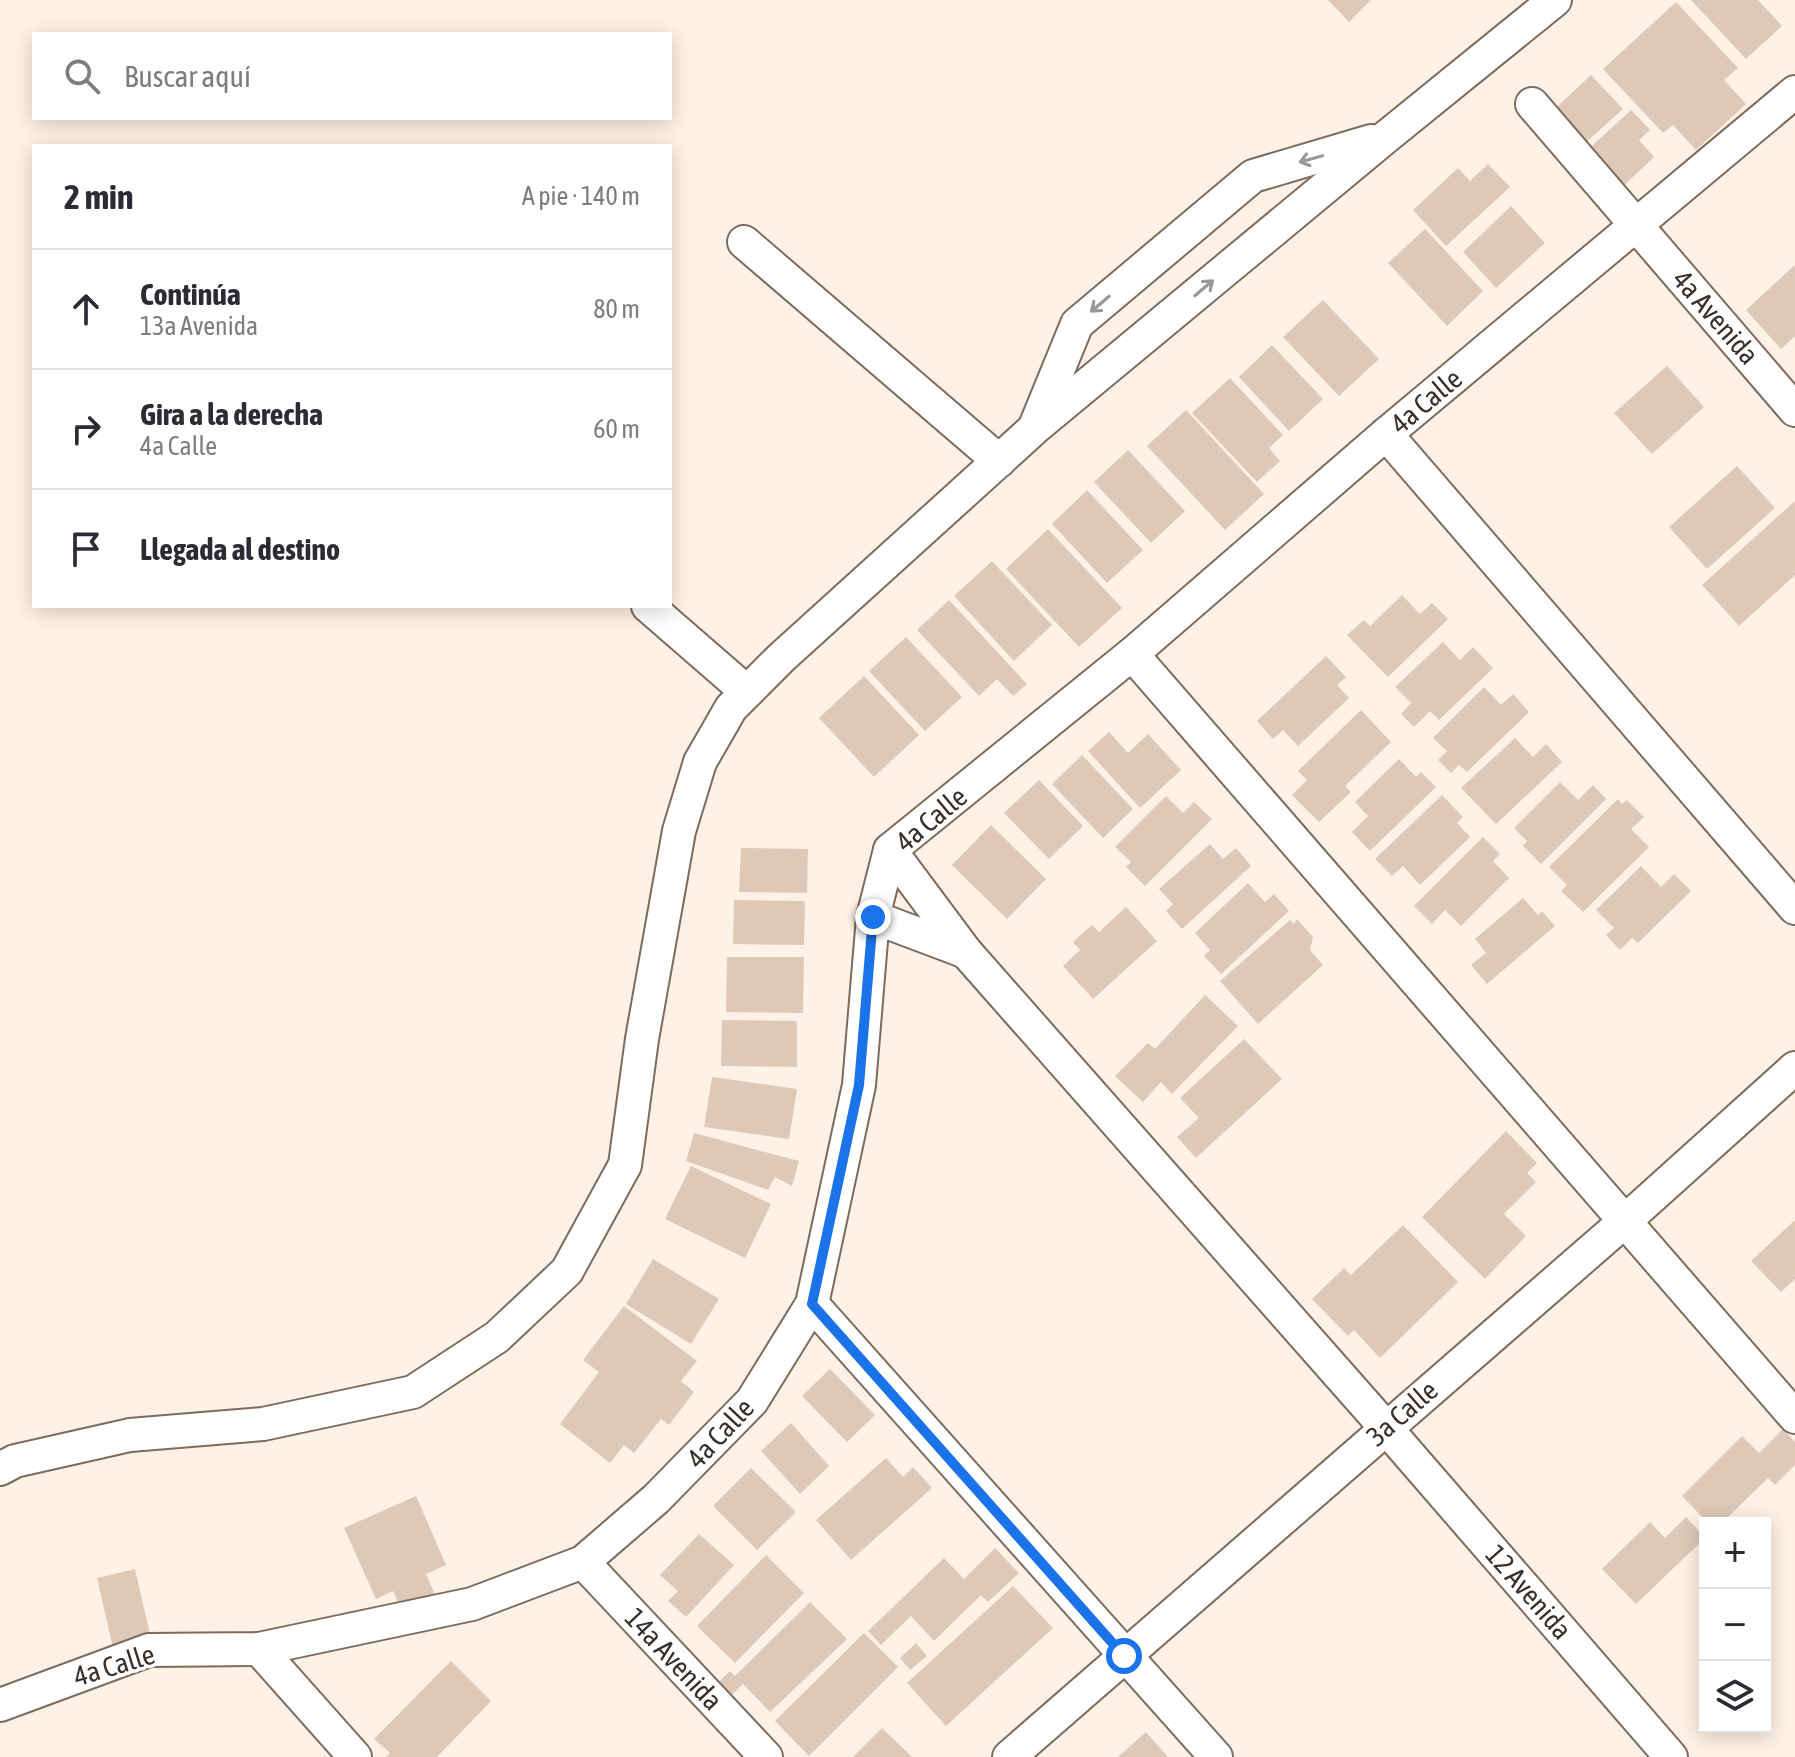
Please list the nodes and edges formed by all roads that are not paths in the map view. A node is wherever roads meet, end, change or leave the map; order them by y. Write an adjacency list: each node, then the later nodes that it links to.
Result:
1 (1555, 0): 4 (street)
2 (1795, 92): 5 (street, 4a Calle)
3 (1532, 104): 5 (street, 4a Avenida)
4 (1386, 137): 8 (street, one-way to 4); 8 (street, one-way to 8)
5 (1636, 225): 7 (street, 4a Avenida); 9 (street, 4a Calle)
6 (744, 242): 10 (street)
7 (1795, 410)
8 (1036, 427): 10 (street)
9 (1386, 434): 12 (street, 4a Calle); 15 (street)
10 (999, 461): 13 (street)
11 (650, 608): 13 (street)
12 (1132, 654): 14 (street, 4a Calle); 19 (street)
13 (747, 692): 23 (street)
14 (890, 850): 16 (street, 4a Calle); 17 (street, 12 Avenida)
15 (1795, 908)
16 (873, 917): 17 (street); 20 (street, 4a Calle)
17 (966, 952): 22 (street, 12 Avenida)
18 (1795, 1068): 19 (street, 3a Calle)
19 (1625, 1221): 21 (street); 22 (street, 3a Calle)
20 (812, 1304): 24 (street, 4a Calle); 26 (street)
21 (1795, 1417)
22 (1386, 1428): 26 (street, 3a Calle); 32 (street, 12 Avenida)
23 (0, 1469)
24 (583, 1562): 25 (street, 4a Calle); 29 (street, 14a Avenida)
25 (259, 1649): 27 (street, 4a Calle); 28 (street)
26 (1124, 1656): 30 (street, 3a Calle); 31 (street)
27 (0, 1705)
28 (355, 1757)
29 (766, 1757)
30 (1009, 1757)
31 (1216, 1757)
32 (1671, 1757)

